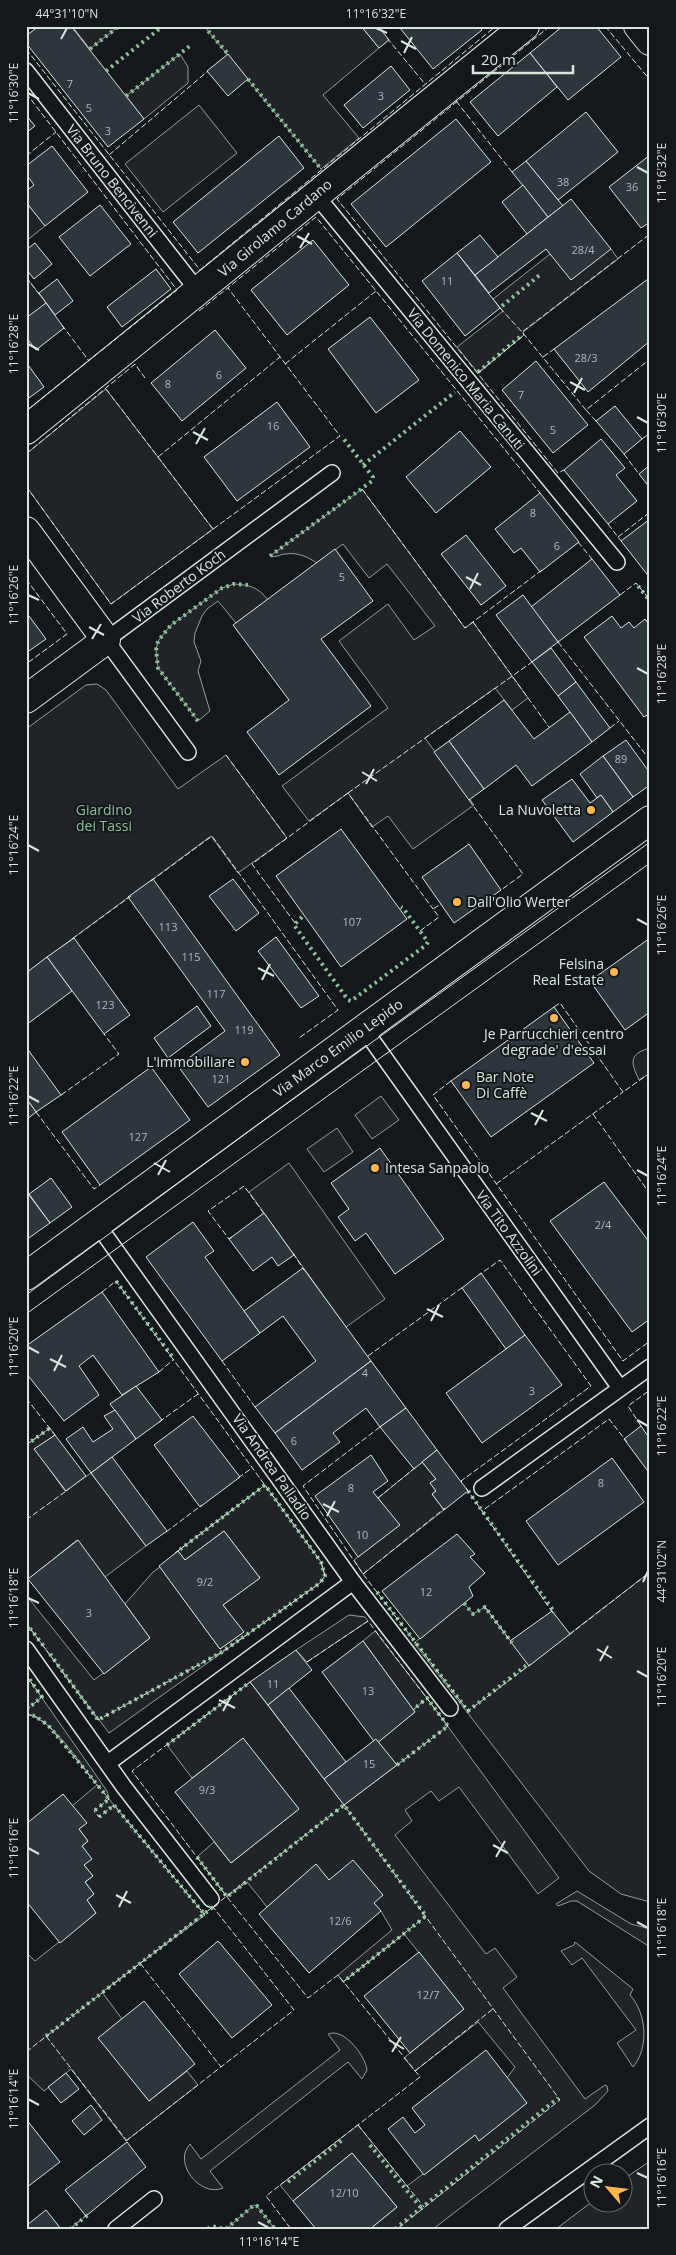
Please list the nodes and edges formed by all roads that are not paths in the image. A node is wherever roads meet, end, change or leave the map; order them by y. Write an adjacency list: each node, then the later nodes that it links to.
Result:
1 (525, 26): 5 (street, Via Girolamo Cardano)
2 (638, 26): 3 (street)
3 (650, 41)
4 (26, 71): 6 (lane, Via Bruno Bencivenni)
5 (315, 194): 6 (street, Via Girolamo Cardano); 10 (lane, Via Domenico Maria Canuti)
6 (198, 291): 7 (street, Via Girolamo Cardano)
7 (26, 430)
8 (332, 473): 11 (lane, Via Roberto Koch)
9 (26, 530): 11 (street)
10 (617, 562)
11 (106, 640): 12 (street, Via Roberto Koch); 13 (lane)
12 (26, 699)
13 (188, 752)
14 (650, 820): 15 (street, Via Marco Emilio Lepido)
15 (364, 1029): 16 (street, Via Marco Emilio Lepido); 19 (lane, Via Tito Azzolini)
16 (97, 1224): 17 (street, Via Marco Emilio Lepido); 21 (lane, Via Andrea Palladio)
17 (26, 1276)
18 (650, 1366): 19 (lane)
19 (620, 1388): 20 (lane)
20 (482, 1488)
21 (353, 1582): 23 (lane, Via Andrea Palladio); 24 (lane)
22 (26, 1649): 24 (lane)
23 (450, 1708)
24 (108, 1763): 25 (lane)
25 (211, 1899)
26 (650, 2126): 29 (lane)
27 (154, 2199): 28 (lane)
28 (116, 2229)
29 (507, 2229)

